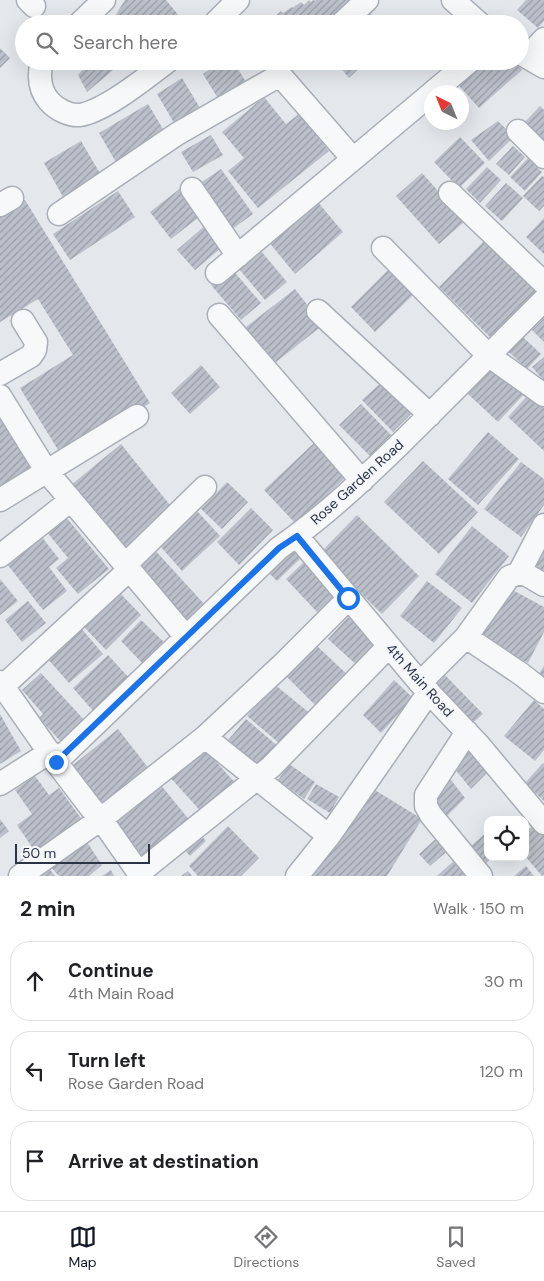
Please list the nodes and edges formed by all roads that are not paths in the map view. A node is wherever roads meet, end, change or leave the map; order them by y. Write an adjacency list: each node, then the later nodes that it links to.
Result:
1 (104, 0): 5 (street)
2 (238, 0): 6 (street)
3 (367, 0): 7 (street)
4 (457, 1): 8 (street)
5 (88, 15)
6 (223, 15)
7 (351, 15)
8 (471, 15)
9 (544, 39): 10 (street)
10 (530, 59)
11 (39, 70): 12 (street)
12 (156, 70)
13 (459, 70): 14 (street)
14 (442, 85)
15 (424, 100): 18 (street)
16 (518, 131): 17 (street)
17 (544, 157)
18 (353, 159): 21 (street); 23 (street)
19 (192, 189): 23 (street)
20 (450, 193): 25 (street)
21 (59, 214)
22 (382, 248): 30 (street)
23 (238, 256): 24 (street)
24 (217, 273)
25 (544, 283)
26 (544, 300): 30 (street, Rose Garden Road)
27 (318, 311): 34 (street)
28 (219, 315): 37 (street)
29 (22, 321): 31 (street)
30 (488, 355): 33 (street); 34 (street, Rose Garden Road)
31 (0, 374)
32 (0, 396): 36 (street)
33 (544, 396)
34 (430, 415): 37 (street, Rose Garden Road)
35 (137, 416): 36 (street)
36 (47, 472): 39 (street); 40 (street)
37 (362, 481): 42 (street, Rose Garden Road)
38 (205, 487): 44 (street)
39 (0, 500)
40 (71, 500): 43 (street); 44 (street)
41 (544, 525): 45 (street)
42 (297, 536): 47 (street, 4th Main Road); 48 (street, Rose Garden Road)
43 (0, 556)
44 (127, 568): 48 (street); 51 (street)
45 (519, 573): 46 (street); 49 (street)
46 (544, 585)
47 (348, 598): 50 (street, 4th Main Road); 55 (street)
48 (186, 637): 56 (street, Rose Garden Road)
49 (466, 637): 52 (street); 53 (street)
50 (389, 646): 52 (street, 4th Main Road); 57 (street)
51 (1, 685): 56 (street)
52 (425, 688): 54 (street, 4th Main Road); 61 (street)
53 (544, 692)
54 (467, 732): 60 (street, 4th Main Road); 65 (street)
55 (206, 737): 57 (street); 59 (street)
56 (53, 757): 58 (street, Rose Garden Road); 59 (street)
57 (256, 778): 61 (street); 62 (street)
58 (0, 784)
59 (100, 819): 62 (street); 63 (street)
60 (544, 823)
61 (329, 836): 64 (street)
62 (140, 875)
63 (20, 876)
64 (298, 876)
65 (481, 876)

